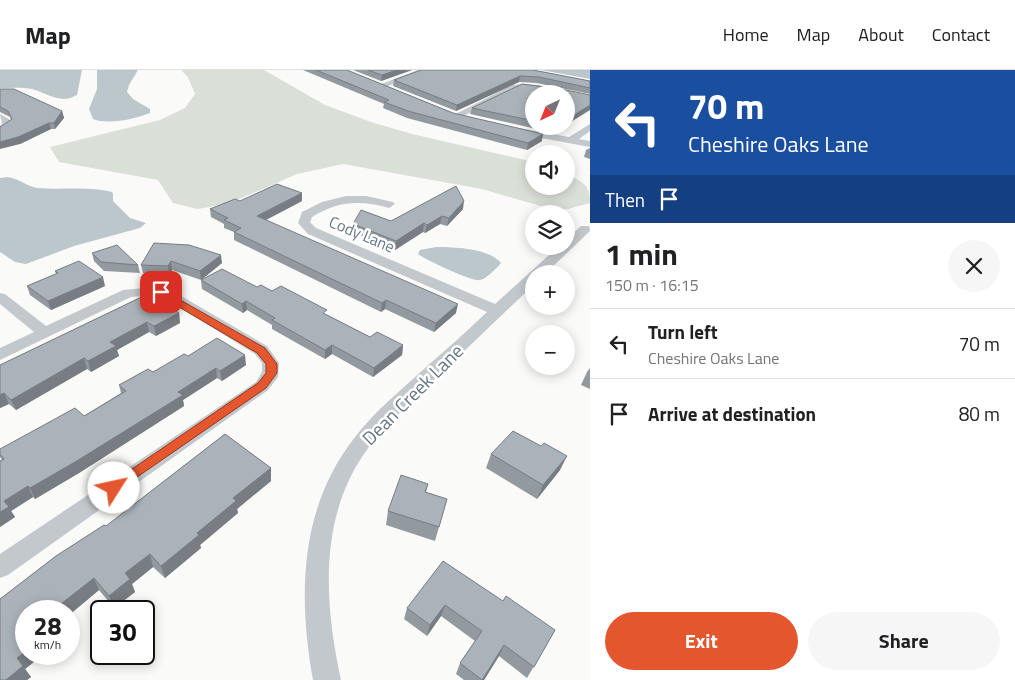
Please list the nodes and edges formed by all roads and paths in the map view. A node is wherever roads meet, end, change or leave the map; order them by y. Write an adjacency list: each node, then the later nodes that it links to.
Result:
1 (426, 70): 3 (street)
2 (525, 86): 5 (street)
3 (396, 92)
4 (445, 112): 5 (street)
5 (456, 116): 7 (street)
6 (0, 117): 10 (street)
7 (472, 120)
8 (590, 127): 11 (street)
9 (514, 130): 11 (street)
10 (0, 131)
11 (571, 140): 12 (street)
12 (590, 144)
13 (389, 204): 18 (street, Cody Lane)
14 (585, 229): 15 (street)
15 (547, 265)
16 (525, 286): 18 (street, Dean Creek Lane)
17 (0, 297): 19 (street)
18 (498, 311): 22 (street, Dean Creek Lane)
19 (45, 333): 20 (street); 21 (street)
20 (0, 355)
21 (0, 567)
22 (327, 680)

